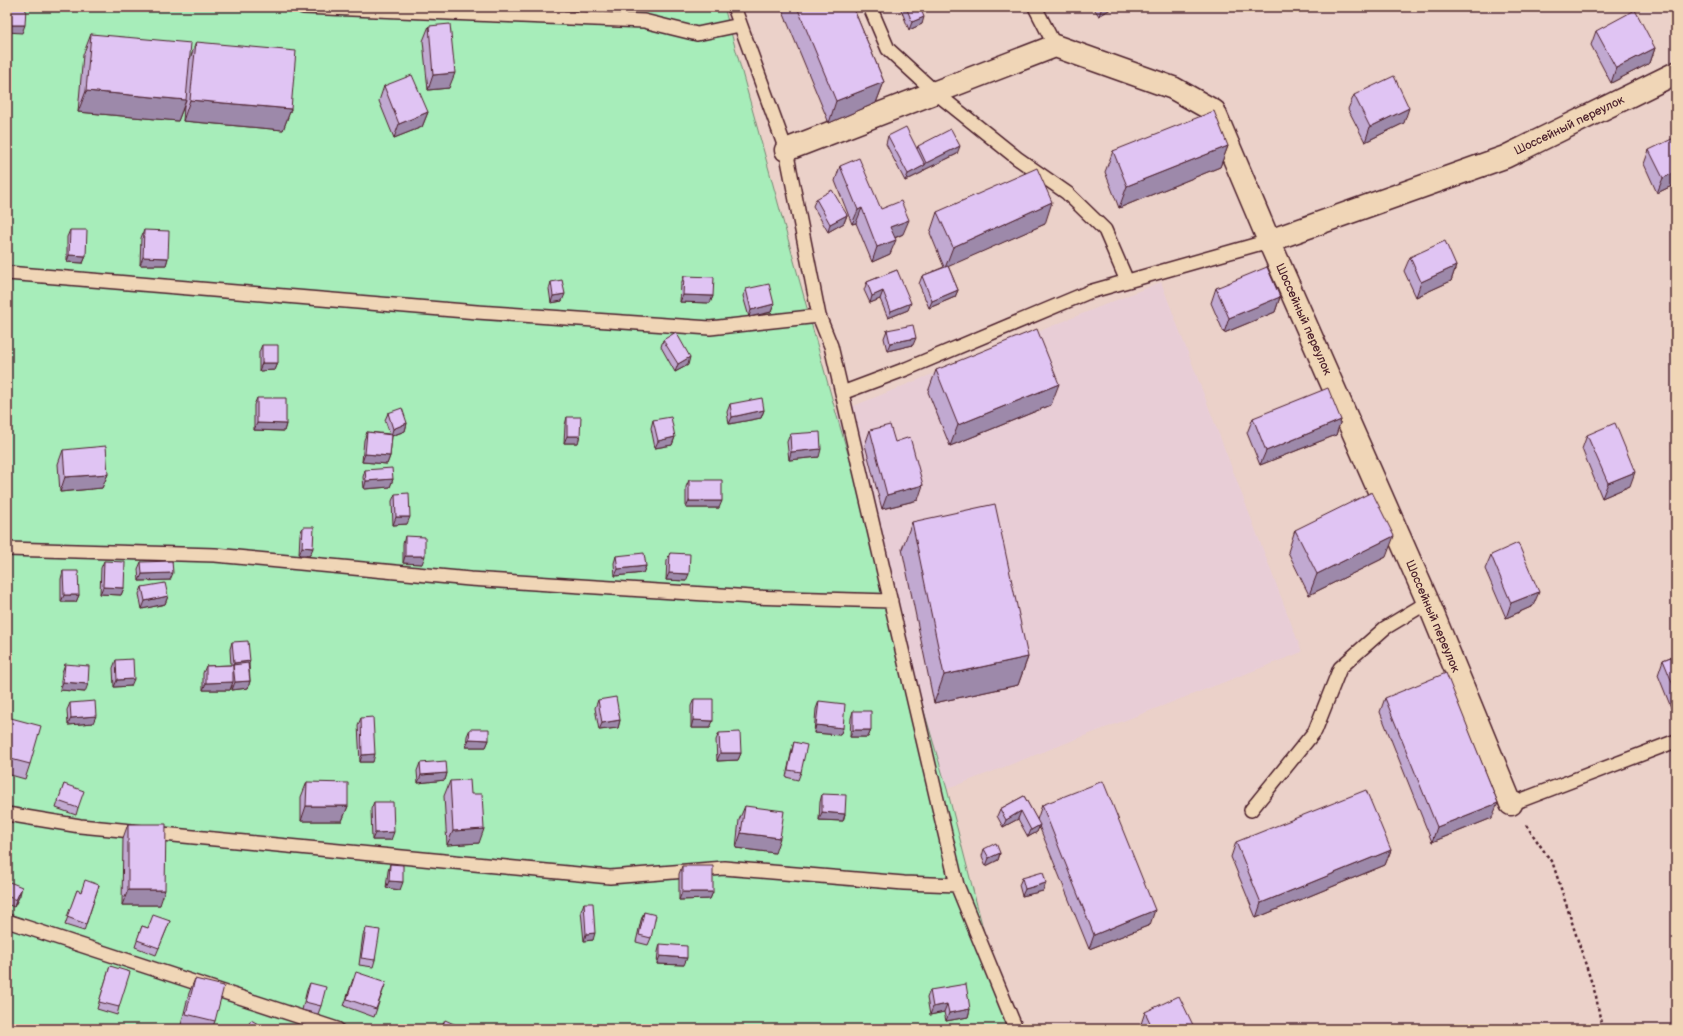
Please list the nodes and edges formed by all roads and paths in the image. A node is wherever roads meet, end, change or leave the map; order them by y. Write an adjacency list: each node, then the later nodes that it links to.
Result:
1 (302, 7): 5 (lane)
2 (734, 7): 5 (lane)
3 (870, 7): 8 (lane)
4 (1035, 7): 6 (lane)
5 (740, 25): 9 (lane)
6 (1055, 46): 8 (street); 10 (street)
7 (1676, 73): 10 (street, Шоссейный переулок)
8 (936, 92): 9 (street); 12 (lane)
9 (786, 150): 13 (lane)
10 (1269, 241): 12 (lane); 17 (street, Шоссейный переулок)
11 (7, 272): 13 (lane)
12 (1127, 281): 14 (lane)
13 (819, 316): 14 (lane)
14 (842, 393): 16 (lane)
15 (7, 549): 16 (lane)
16 (890, 601): 22 (lane)
17 (1428, 602): 19 (street, Шоссейный переулок); 20 (lane)
18 (1676, 741): 19 (lane)
19 (1510, 804): 26 (path)
20 (1250, 810)
21 (7, 814): 22 (lane)
22 (957, 885): 25 (lane)
23 (7, 920): 24 (lane)
24 (337, 1029)
25 (1016, 1029)
26 (1602, 1029)

